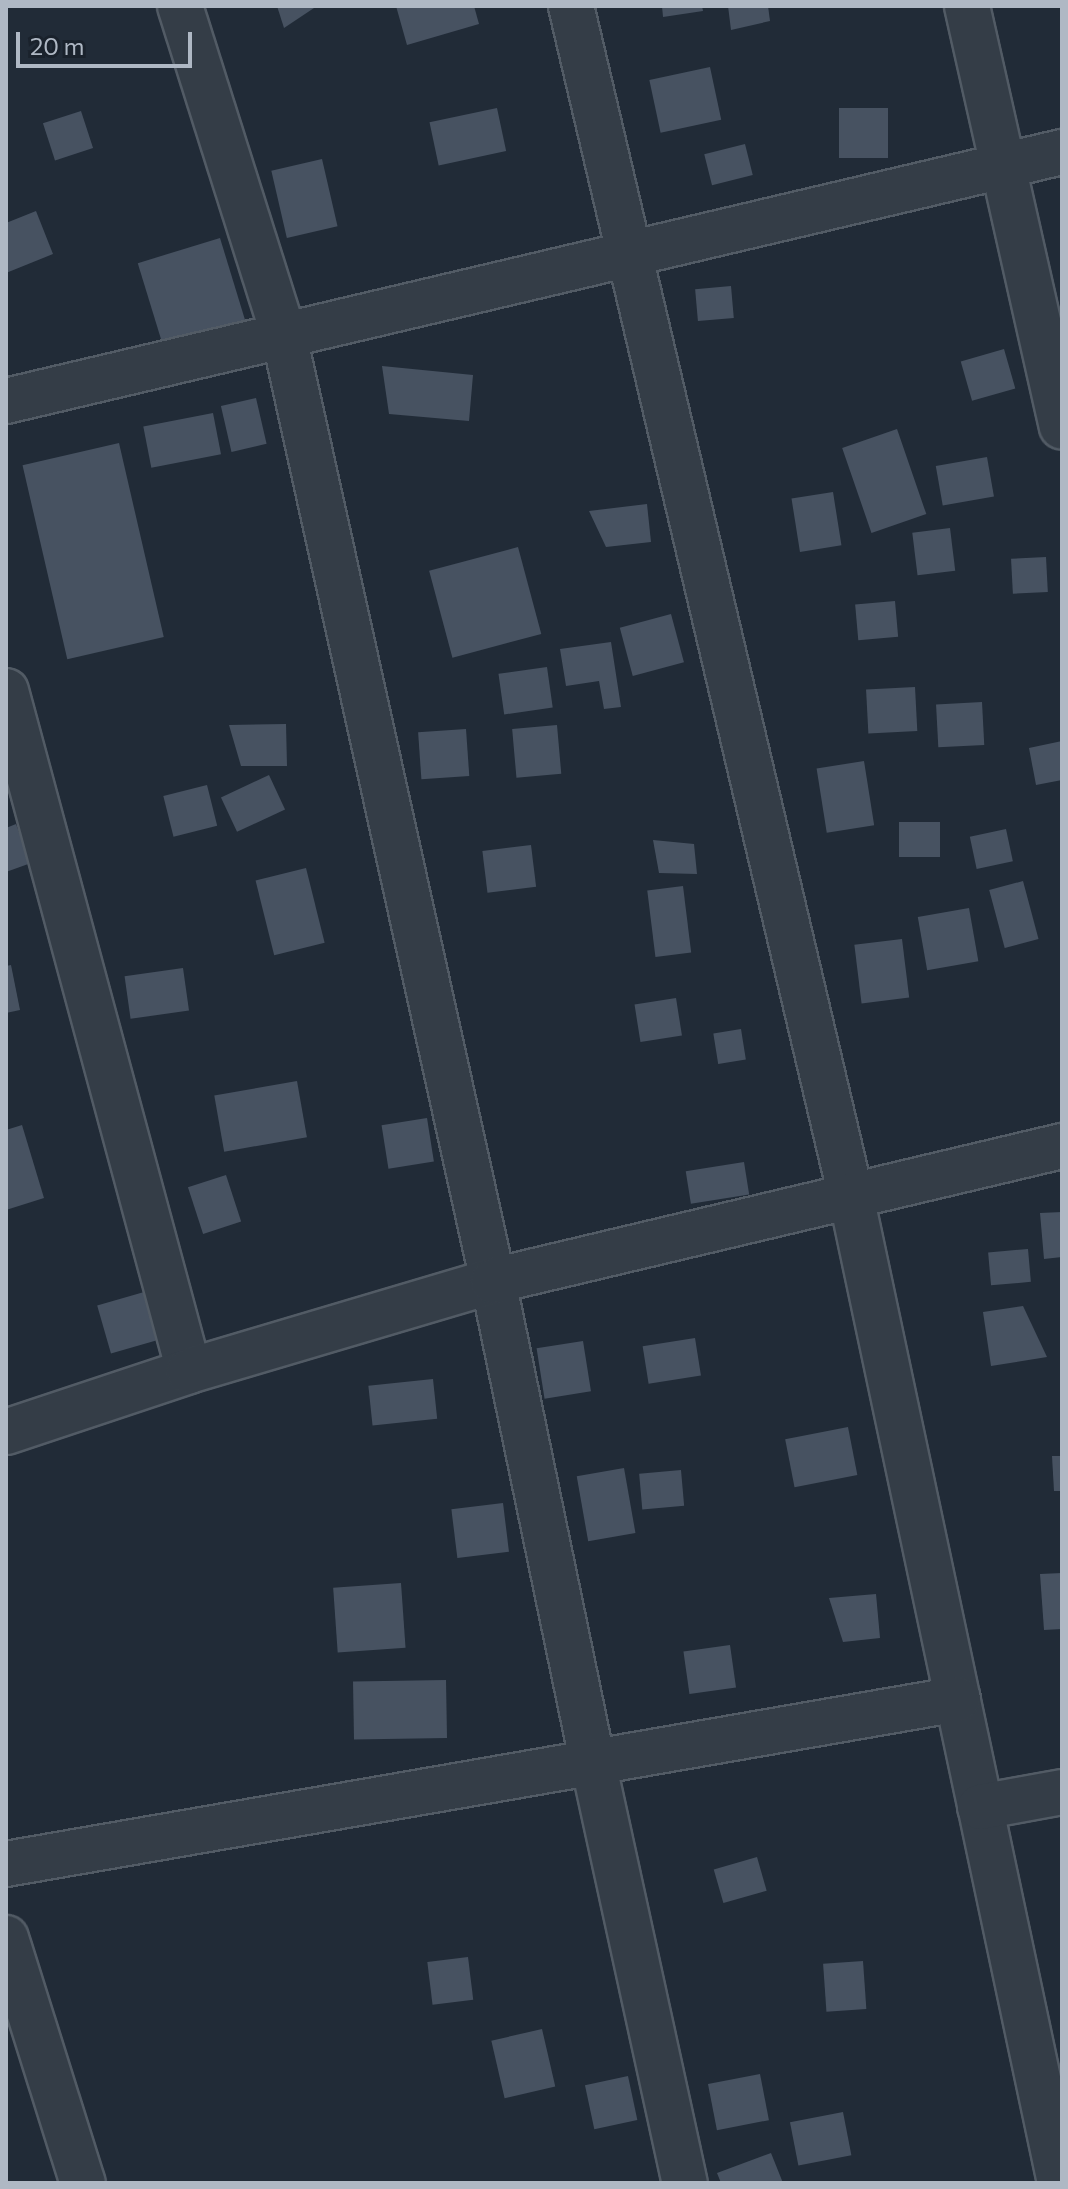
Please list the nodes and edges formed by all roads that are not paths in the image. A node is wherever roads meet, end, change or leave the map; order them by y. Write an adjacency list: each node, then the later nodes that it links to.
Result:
1 (180, 6): 7 (street)
2 (571, 6): 6 (street)
3 (967, 6): 5 (street)
4 (1062, 152): 5 (street)
5 (1003, 166): 6 (street); 9 (street)
6 (629, 253): 7 (street); 12 (street)
7 (284, 336): 8 (street); 13 (street)
8 (6, 401)
9 (1062, 426)
10 (6, 691): 14 (street)
11 (1062, 1146): 12 (street)
12 (851, 1196): 13 (street); 16 (street)
13 (493, 1281): 14 (street); 17 (street)
14 (189, 1371): 15 (street)
15 (6, 1432)
16 (958, 1699): 17 (street); 19 (street)
17 (593, 1762): 20 (street); 24 (street)
18 (1062, 1792): 19 (street)
19 (980, 1807): 22 (street)
20 (6, 1864)
21 (6, 1938): 23 (street)
22 (1060, 2182)
23 (83, 2183)
24 (685, 2183)

